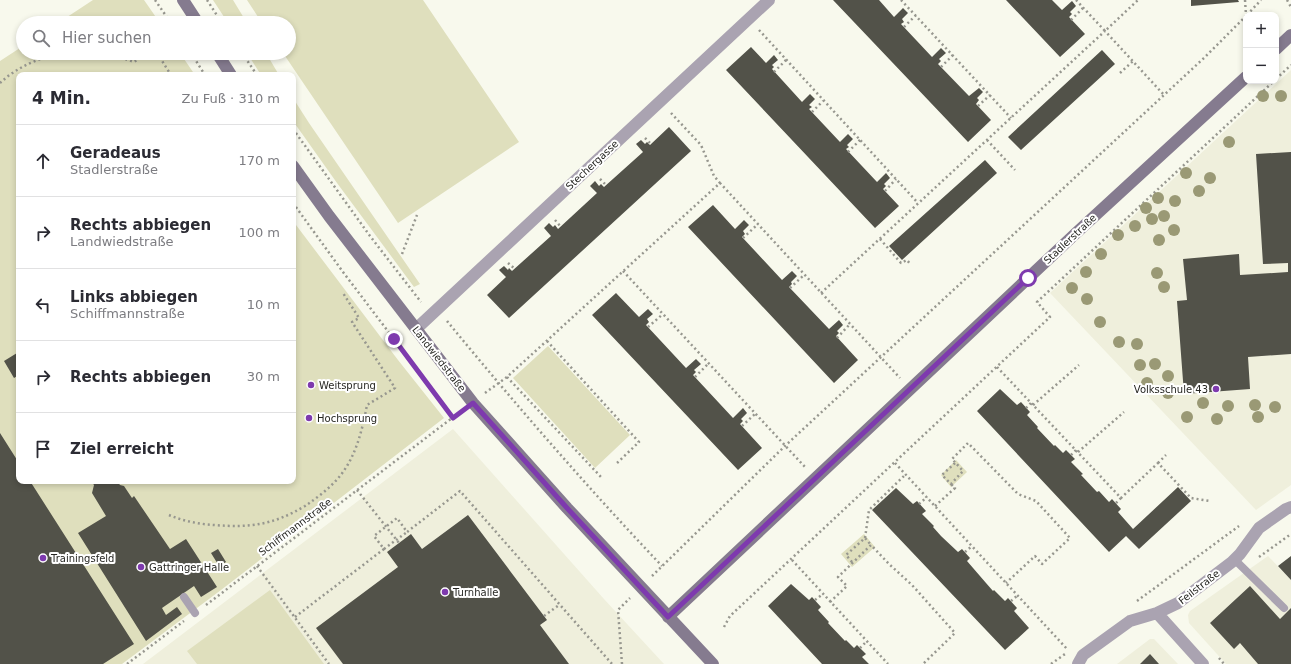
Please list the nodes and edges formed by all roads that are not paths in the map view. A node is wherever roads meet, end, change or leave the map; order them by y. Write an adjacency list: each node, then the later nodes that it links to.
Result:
1 (183, 0): 3 (main road)
2 (769, 0): 10 (street, Stechergasse)
3 (193, 16)
4 (1291, 35): 5 (main road)
5 (1277, 48)
6 (221, 60): 7 (main road)
7 (229, 72)
8 (1243, 80): 17 (main road, Stadlerstraße)
9 (296, 170): 10 (main road, Landwiedstraße)
10 (416, 329): 17 (main road, Landwiedstraße)
11 (1291, 506): 12 (street, Feilstraße)
12 (1234, 559): 14 (lane); 16 (street, Feilstraße)
13 (184, 597): 15 (lane)
14 (1284, 608)
15 (195, 613)
16 (1157, 613): 19 (street, Feilstraße); 20 (street)
17 (668, 617): 18 (main road, Landwiedstraße)
18 (713, 664)
19 (1078, 664)
20 (1203, 664)

